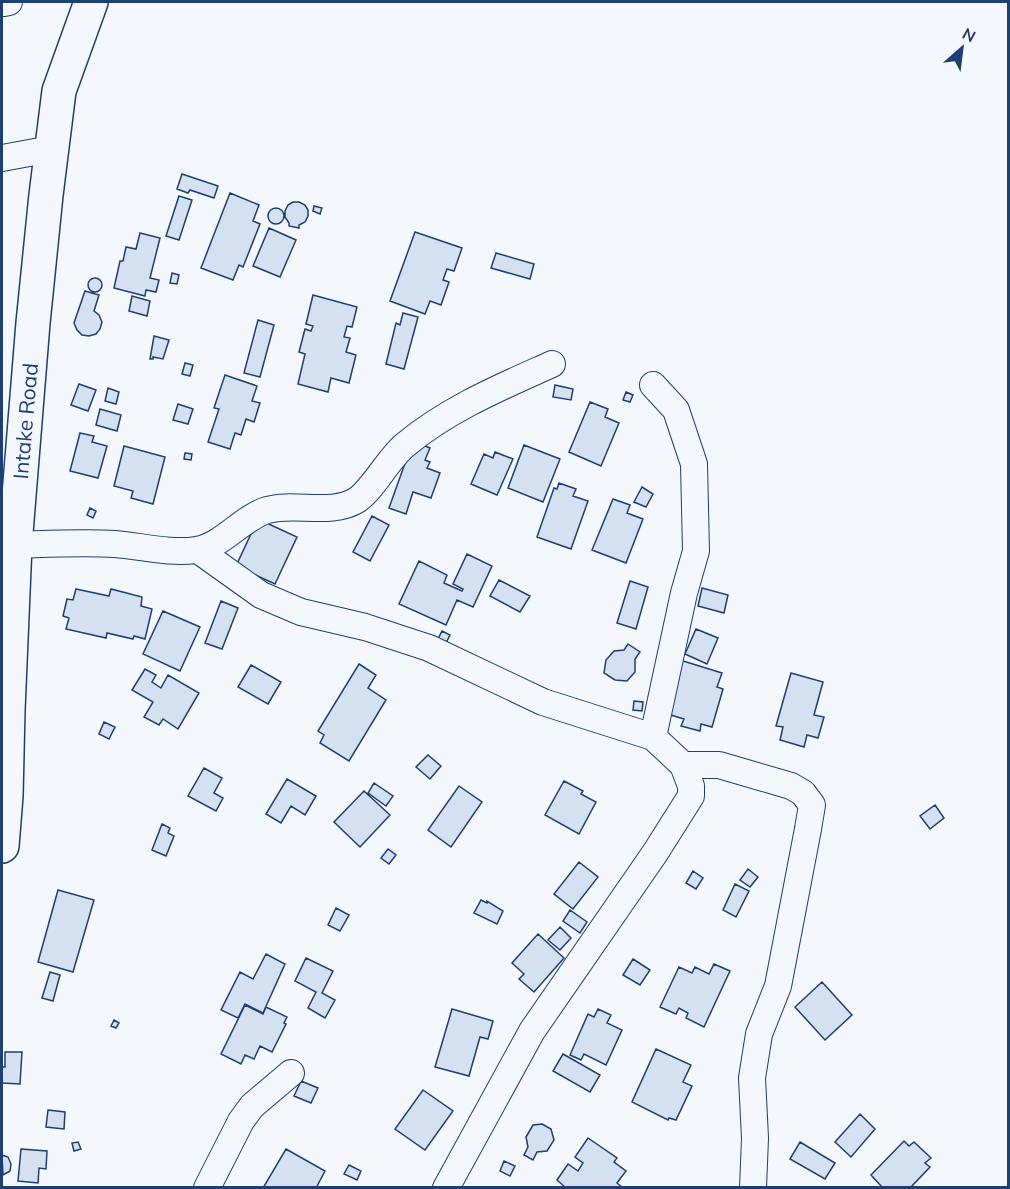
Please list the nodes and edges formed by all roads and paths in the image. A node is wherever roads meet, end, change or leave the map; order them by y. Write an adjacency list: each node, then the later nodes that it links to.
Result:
1 (91, 2): 2 (street, Intake Road)
2 (51, 149): 3 (street); 6 (street, Intake Road)
3 (2, 158)
4 (552, 364): 7 (street)
5 (653, 385): 8 (street)
6 (15, 544): 7 (street); 10 (street, Intake Road)
7 (198, 550): 8 (street)
8 (653, 737): 9 (street)
9 (683, 765): 13 (street); 14 (street)
10 (2, 846)
11 (291, 1073): 12 (street)
12 (207, 1188)
13 (446, 1188)
14 (753, 1188)

